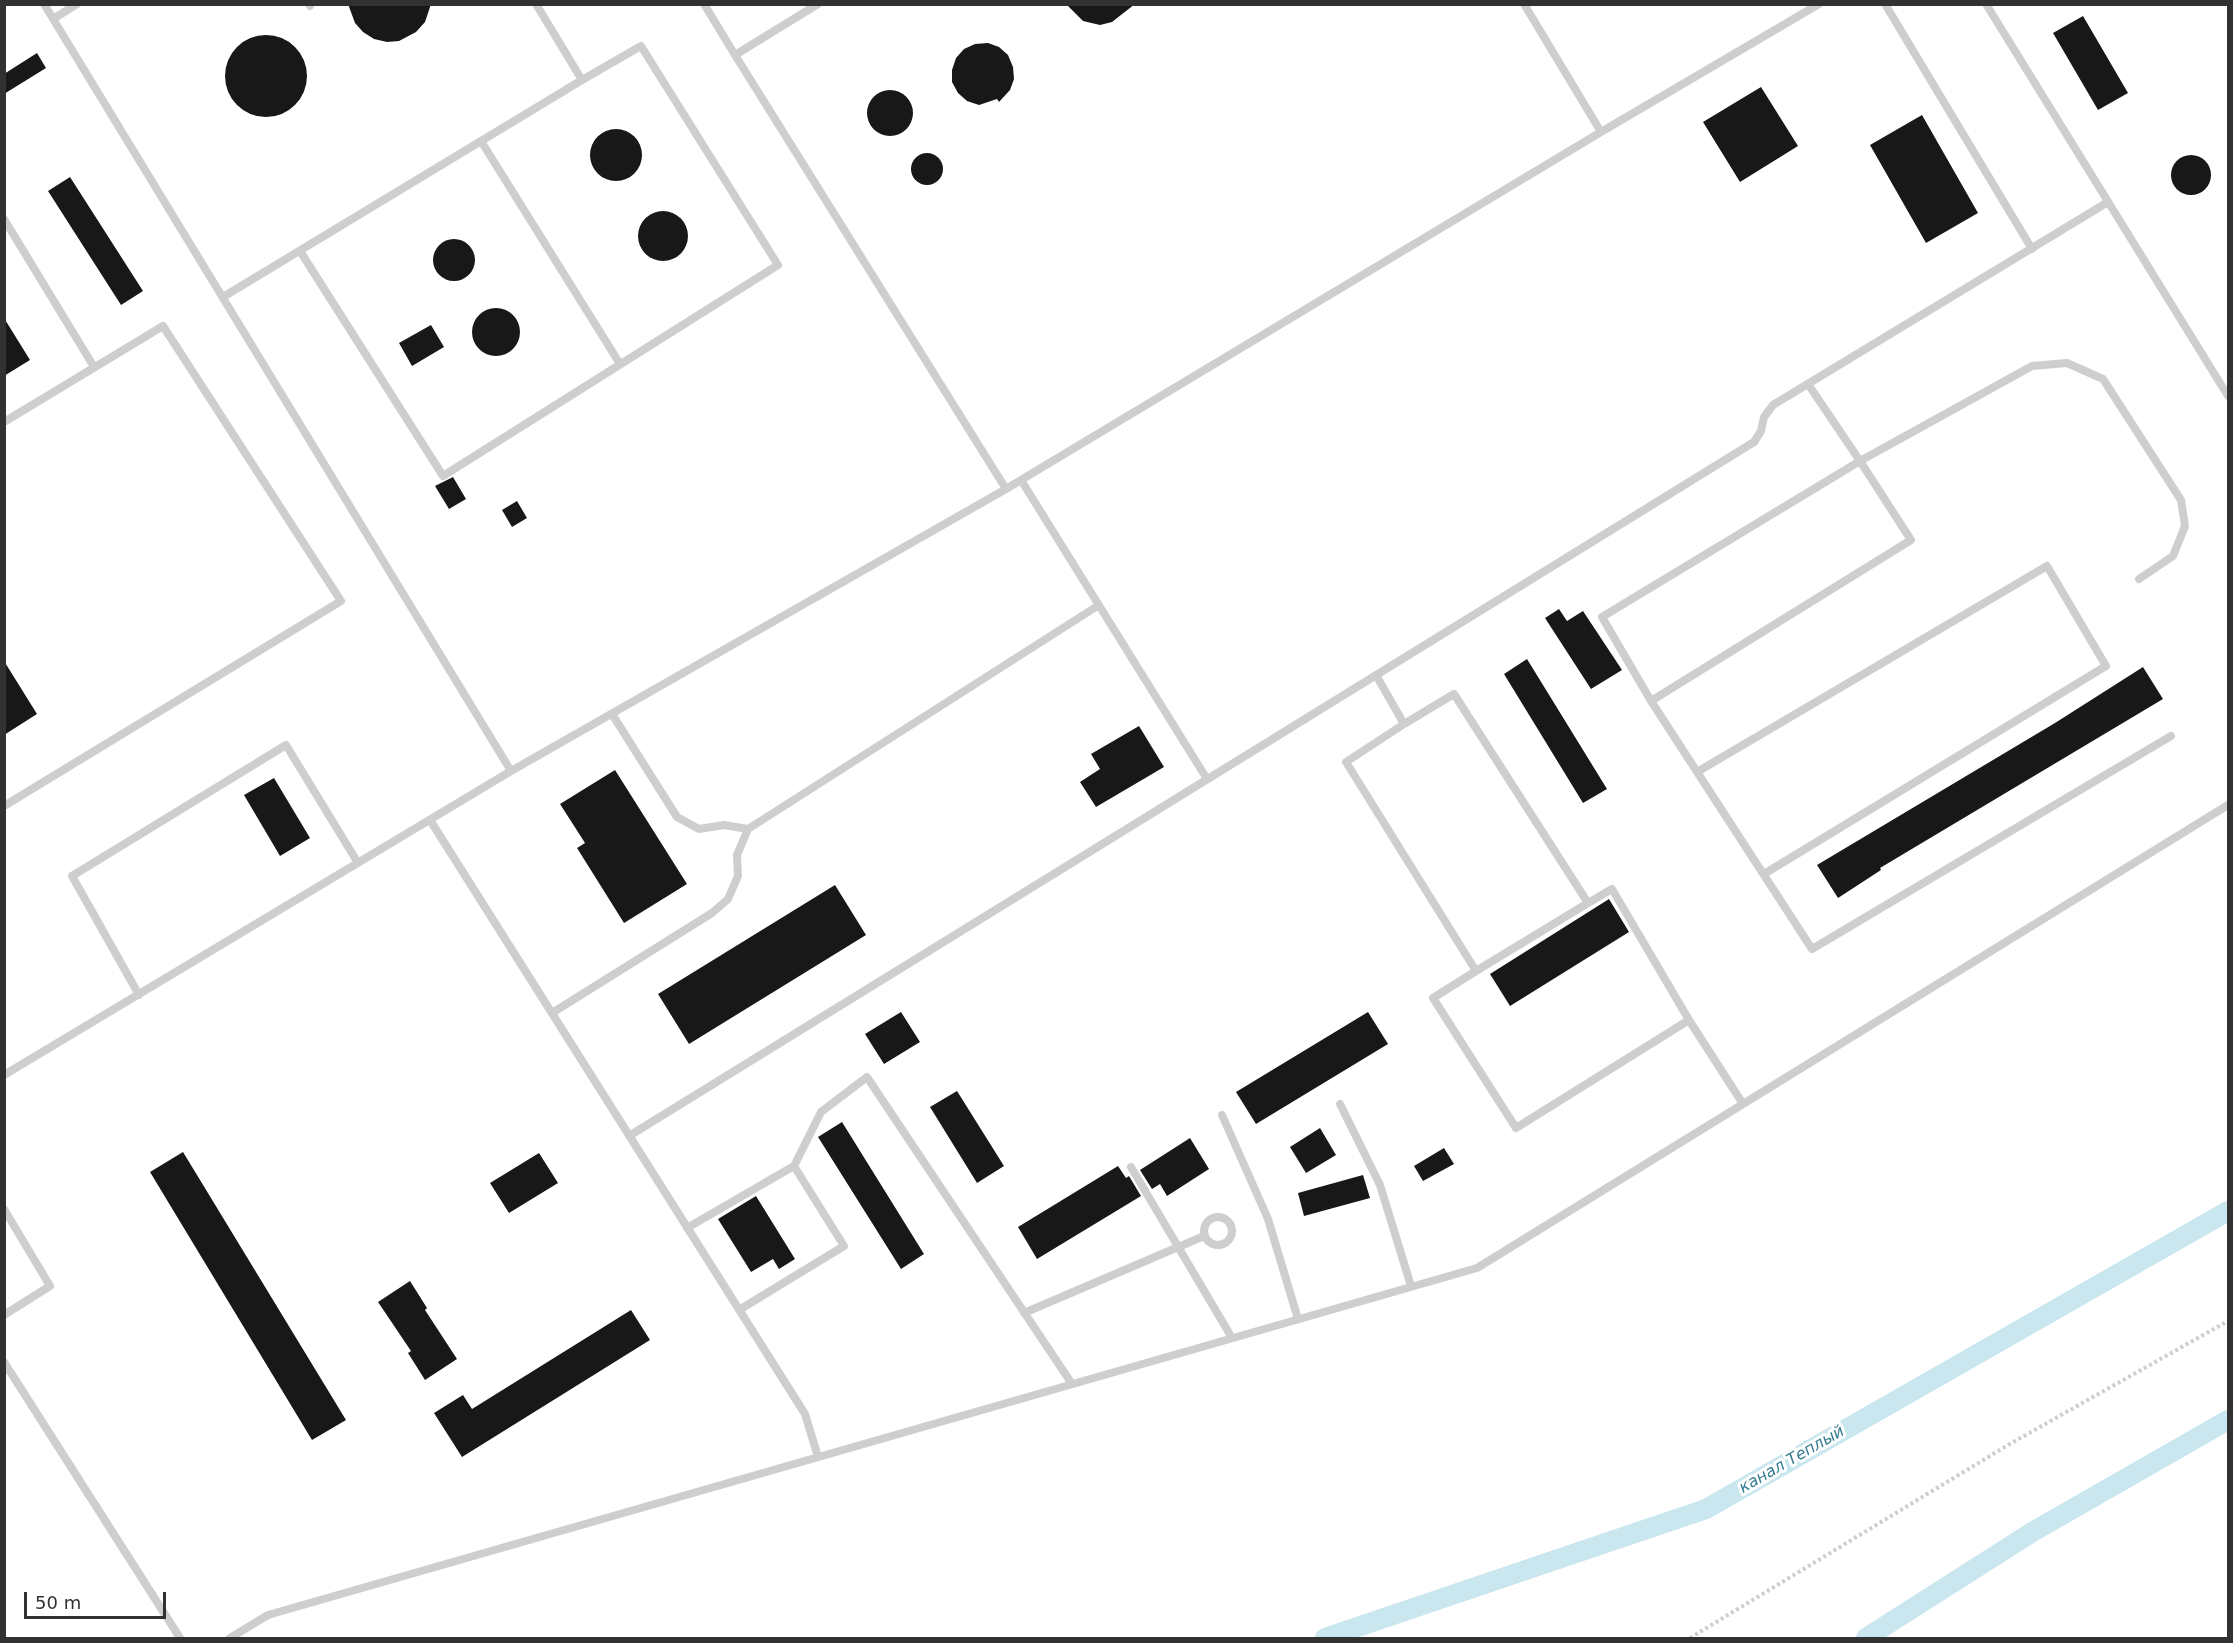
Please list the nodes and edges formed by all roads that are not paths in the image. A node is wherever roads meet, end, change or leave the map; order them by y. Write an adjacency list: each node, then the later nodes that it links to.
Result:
1 (44, 4): 10 (lane)
2 (77, 4): 10 (lane)
3 (536, 4): 12 (lane)
4 (704, 4): 11 (lane)
5 (818, 4): 11 (lane)
6 (1524, 4): 13 (lane)
7 (1818, 4): 13 (lane)
8 (1885, 4): 17 (lane)
9 (1986, 4): 15 (lane)
10 (53, 19): 19 (lane)
11 (735, 55): 27 (lane)
12 (582, 80): 14 (lane); 20 (lane)
13 (1601, 132): 26 (lane)
14 (481, 141): 18 (lane); 20 (lane)
15 (2108, 202): 17 (lane); 23 (lane)
16 (4, 219): 21 (lane)
17 (2032, 249): 22 (lane)
18 (300, 251): 19 (lane); 20 (lane)
19 (223, 297): 35 (lane)
20 (620, 364)
21 (94, 367): 24 (lane); 38 (lane)
22 (1808, 384): 25 (lane); 30 (lane)
23 (2229, 396)
24 (4, 422)
25 (1860, 461): 28 (lane); 31 (lane); 31 (lane)
26 (1021, 480): 27 (lane); 29 (lane)
27 (1006, 489): 32 (lane)
28 (2139, 579)
29 (1099, 605): 37 (lane); 41 (lane)
30 (1376, 675): 33 (lane); 37 (lane)
31 (1651, 701): 36 (lane)
32 (612, 714): 35 (lane); 41 (lane)
33 (1404, 724): 44 (lane); 45 (lane)
34 (2171, 736): 43 (lane)
35 (512, 771): 40 (lane)
36 (1697, 772): 43 (lane); 43 (lane)
37 (1207, 779): 53 (lane)
38 (4, 806)
39 (2229, 806): 51 (lane)
40 (430, 820): 42 (lane); 47 (lane)
41 (748, 829): 47 (lane)
42 (358, 863): 46 (lane); 46 (lane)
43 (1764, 874)
44 (1588, 903): 45 (lane); 48 (lane)
45 (1476, 971): 48 (lane)
46 (139, 995): 49 (lane)
47 (552, 1013): 53 (lane)
48 (1689, 1020): 51 (lane)
49 (4, 1075)
50 (1340, 1104): 60 (lane)
51 (1743, 1104): 60 (lane)
52 (1222, 1115): 64 (lane)
53 (629, 1136): 57 (lane)
54 (794, 1166): 57 (lane); 61 (lane); 62 (lane)
55 (1131, 1167): 59 (lane)
56 (4, 1209): 63 (lane)
57 (687, 1228): 61 (lane)
58 (1204, 1236): 59 (lane)
59 (1178, 1247): 62 (lane); 65 (lane)
60 (1411, 1287): 64 (lane)
61 (739, 1310): 68 (lane)
62 (1024, 1313): 67 (lane)
63 (4, 1315)
64 (1298, 1319): 65 (lane)
65 (1232, 1338): 67 (lane)
66 (4, 1362): 69 (lane)
67 (1072, 1384): 68 (lane)
68 (818, 1457): 70 (lane)
69 (180, 1638)
70 (230, 1638)

